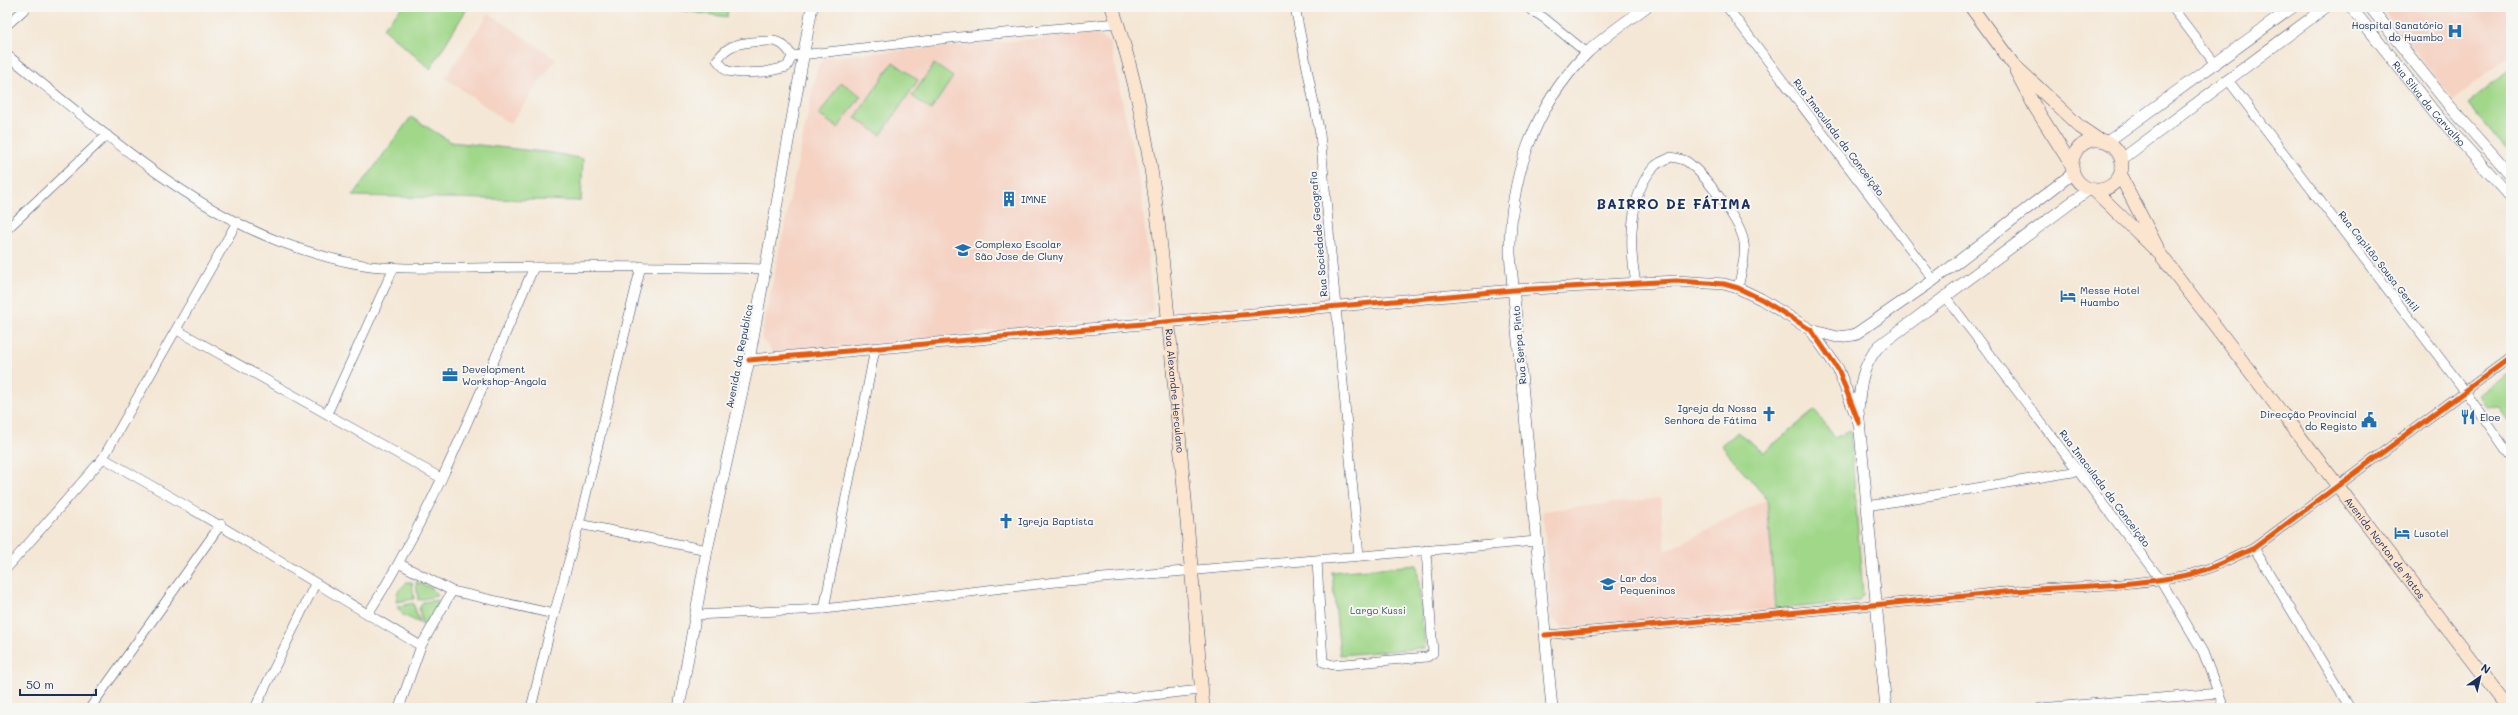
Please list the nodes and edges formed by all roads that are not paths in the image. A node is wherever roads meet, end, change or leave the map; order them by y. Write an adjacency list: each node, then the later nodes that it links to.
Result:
1 (27, 7): 15 (street)
2 (812, 7): 18 (street, Avenida da Republica)
3 (1112, 7): 14 (main road, Rua Alexandre Herculano)
4 (1296, 7): 45 (street, Rua Sociedade Geografia)
5 (1527, 7): 16 (street)
6 (1646, 7): 16 (street, Rua Serpa Pinto)
7 (1727, 7): 40 (street, Rua Imaculada da Conceição)
8 (1971, 7): 20 (main road)
9 (2172, 7): 21 (street)
10 (2293, 7): 21 (street)
11 (2326, 7): 22 (street)
12 (2351, 7): 27 (street, Rua Silva da Carvalho)
13 (2370, 7): 25 (street, Rua Silva da Carvalho)
14 (1118, 23): 18 (street); 46 (main road, Rua Alexandre Herculano)
15 (7, 25)
16 (1587, 54): 43 (street, Rua Serpa Pinto)
17 (7, 55): 23 (street)
18 (804, 55): 19 (street); 39 (street, Avenida da Republica)
19 (792, 56): 19 (street)
20 (2013, 64): 24 (main road); 28 (main road)
21 (2216, 65): 24 (street)
22 (2228, 80): 26 (street); 52 (street, Rua Capitão Sousa Gentil)
23 (107, 135): 33 (street); 34 (street)
24 (2103, 141): 26 (main road); 28 (main road)
25 (2488, 149): 27 (street); 30 (street, Rua Silva da Carvalho)
26 (2122, 159): 29 (main road)
27 (2475, 159): 32 (street, Rua Silva da Carvalho)
28 (2072, 169): 31 (main road); 40 (street)
29 (2120, 175): 31 (main road); 35 (main road, Avenida Norton de Matos)
30 (2511, 175)
31 (2091, 190): 35 (main road, Avenida Norton de Matos); 44 (street)
32 (2511, 198)
33 (238, 222): 37 (street); 47 (street)
34 (7, 229)
35 (2160, 254): 59 (main road, Avenida Norton de Matos)
36 (641, 266): 38 (street); 39 (street); 62 (street)
37 (394, 267): 38 (street); 53 (street)
38 (534, 267): 58 (street)
39 (765, 269): 51 (street, Avenida da Republica)
40 (1934, 280): 48 (street)
41 (1636, 283): 42 (street); 42 (street); 43 (street)
42 (1738, 288): 48 (street)
43 (1514, 290): 45 (street); 63 (street, Rua Serpa Pinto)
44 (1945, 296): 54 (street); 57 (street, Rua Imaculada da Conceição)
45 (1335, 307): 46 (street); 67 (street, Rua Sociedade Geografia)
46 (1169, 321): 49 (street); 71 (main road, Rua Alexandre Herculano)
47 (177, 330): 53 (street); 56 (street)
48 (1811, 330): 54 (street)
49 (875, 349): 51 (street); 76 (street)
50 (2511, 357): 52 (street)
51 (748, 360): 65 (street, Avenida da Republica)
52 (2465, 390): 55 (street, Rua Capitão Sousa Gentil); 59 (street)
53 (327, 414): 58 (street)
54 (1859, 423): 60 (street)
55 (2511, 457)
56 (103, 458): 61 (street); 70 (street)
57 (2079, 471): 60 (street); 72 (street, Rua Imaculada da Conceição)
58 (441, 478): 69 (street)
59 (2338, 485): 64 (street); 96 (main road, Avenida Norton de Matos)
60 (1867, 506): 75 (street)
61 (221, 524): 73 (street); 84 (street)
62 (579, 524): 65 (street); 78 (street)
63 (1536, 541): 66 (street); 80 (street, Rua Serpa Pinto)
64 (2254, 548): 72 (street); 95 (street)
65 (707, 550): 79 (street, Avenida da Republica)
66 (1426, 550): 67 (street); 68 (street)
67 (1359, 556): 68 (street)
68 (1317, 561): 71 (street)
69 (400, 564): 74 (street); 77 (street)
70 (7, 568)
71 (1192, 570): 76 (street); 82 (main road, Rua Alexandre Herculano)
72 (2160, 579): 75 (street); 83 (street, Rua Imaculada da Conceição)
73 (315, 584): 77 (street); 85 (street)
74 (452, 591): 78 (street); 81 (street)
75 (1876, 605): 80 (street); 92 (street)
76 (824, 609): 79 (street)
77 (368, 614): 81 (street)
78 (554, 614): 87 (street)
79 (695, 615): 88 (street, Avenida da Republica)
80 (1545, 635): 91 (street, Rua Serpa Pinto)
81 (421, 646): 86 (street)
82 (1201, 690): 89 (street); 90 (main road, Rua Alexandre Herculano)
83 (2219, 693): 93 (street); 94 (street, Rua Imaculada da Conceição)
84 (90, 708)
85 (255, 708)
86 (399, 708)
87 (531, 708)
88 (679, 708)
89 (1029, 708)
90 (1203, 708)
91 (1552, 708)
92 (1886, 708)
93 (2040, 708)
94 (2224, 708)
95 (2350, 708)
96 (2508, 708)

